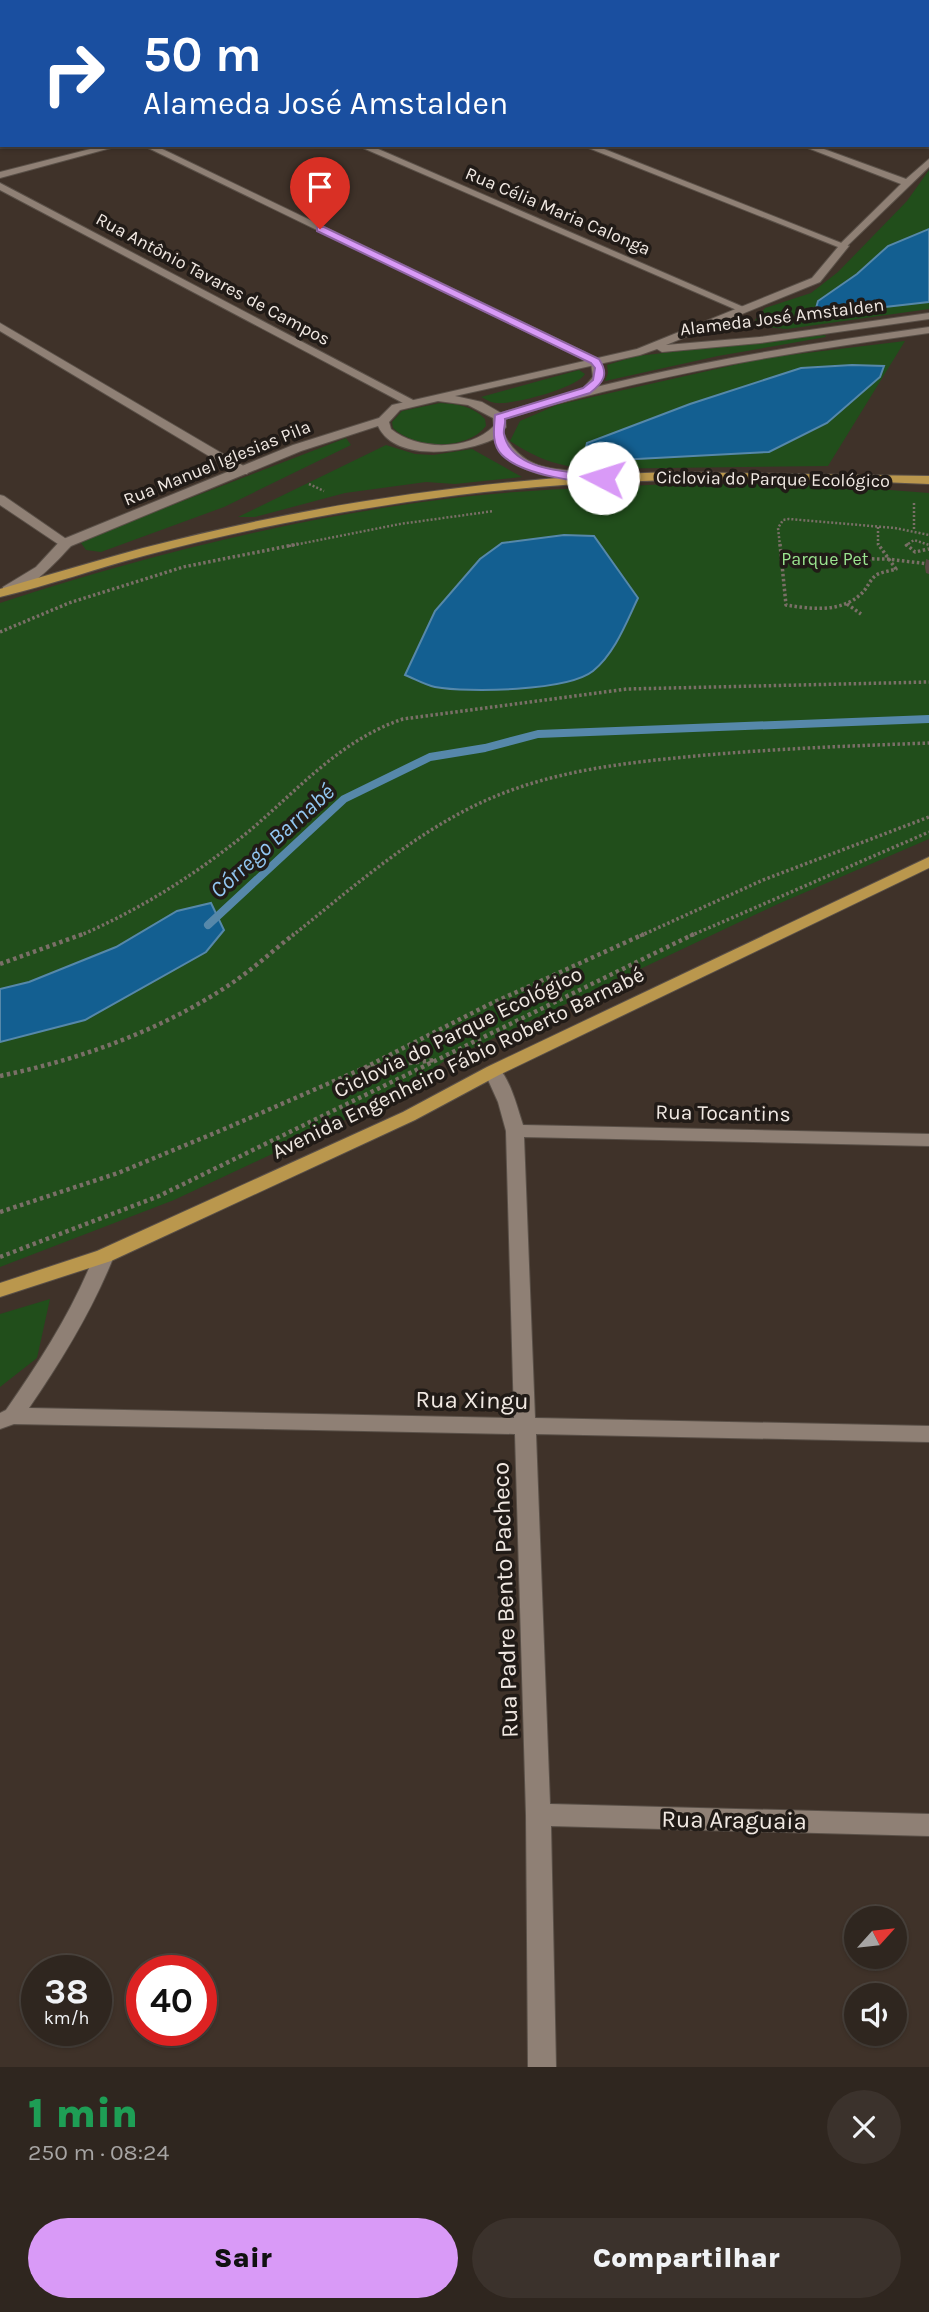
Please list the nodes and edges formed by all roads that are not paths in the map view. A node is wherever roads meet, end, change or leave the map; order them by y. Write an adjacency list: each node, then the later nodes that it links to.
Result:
1 (110, 147): 7 (street)
2 (150, 147): 17 (street)
3 (364, 147): 12 (street, Rua Célia Maria Calonga)
4 (590, 147): 10 (street)
5 (809, 147): 8 (street)
6 (929, 162): 8 (street)
7 (0, 175)
8 (908, 183): 10 (street)
9 (0, 186): 20 (street, Rua Antônio Tavares de Campos)
10 (844, 246): 12 (street)
11 (929, 316): 15 (street, Alameda José Amstalden)
12 (742, 320): 15 (street, Rua Célia Maria Calonga); 16 (street)
13 (0, 326): 24 (street)
14 (929, 330): 18 (street, Alameda José Amstalden)
15 (760, 340): 16 (street, Alameda José Amstalden)
16 (640, 352): 17 (street)
17 (595, 361): 18 (street); 19 (street)
18 (587, 391): 21 (street, Alameda José Amstalden)
19 (423, 399): 20 (street); 21 (street)
20 (409, 402): 22 (street, Rua Manuel Iglesias Pila)
21 (499, 417): 23 (street)
22 (383, 421): 23 (street); 24 (street, Rua Manuel Iglesias Pila)
23 (497, 432): 26 (street)
24 (243, 471): 30 (street, Rua Manuel Iglesias Pila)
25 (810, 477): 26 (main road); 27 (main road); 28 (main road)
26 (603, 478): 31 (main road)
27 (929, 480)
28 (929, 488)
29 (0, 499): 30 (street)
30 (66, 543): 31 (street)
31 (4, 591)
32 (927, 861): 33 (main road, Avenida Engenheiro Fábio Roberto Barnabé)
33 (493, 1071): 34 (street, Rua Padre Bento Pacheco); 36 (main road, Avenida Engenheiro Fábio Roberto Barnabé)
34 (515, 1131): 35 (street, Rua Tocantins); 39 (street, Rua Padre Bento Pacheco)
35 (929, 1140)
36 (104, 1256): 37 (main road, Avenida Engenheiro Fábio Roberto Barnabé); 38 (street)
37 (0, 1290)
38 (6, 1419): 39 (street, Rua Xingu)
39 (524, 1427): 40 (street, Rua Xingu); 41 (street, Rua Padre Bento Pacheco)
40 (929, 1434)
41 (538, 1815): 42 (street, Rua Araguaia); 43 (street, Rua Padre Bento Pacheco)
42 (929, 1825)
43 (542, 2067)

